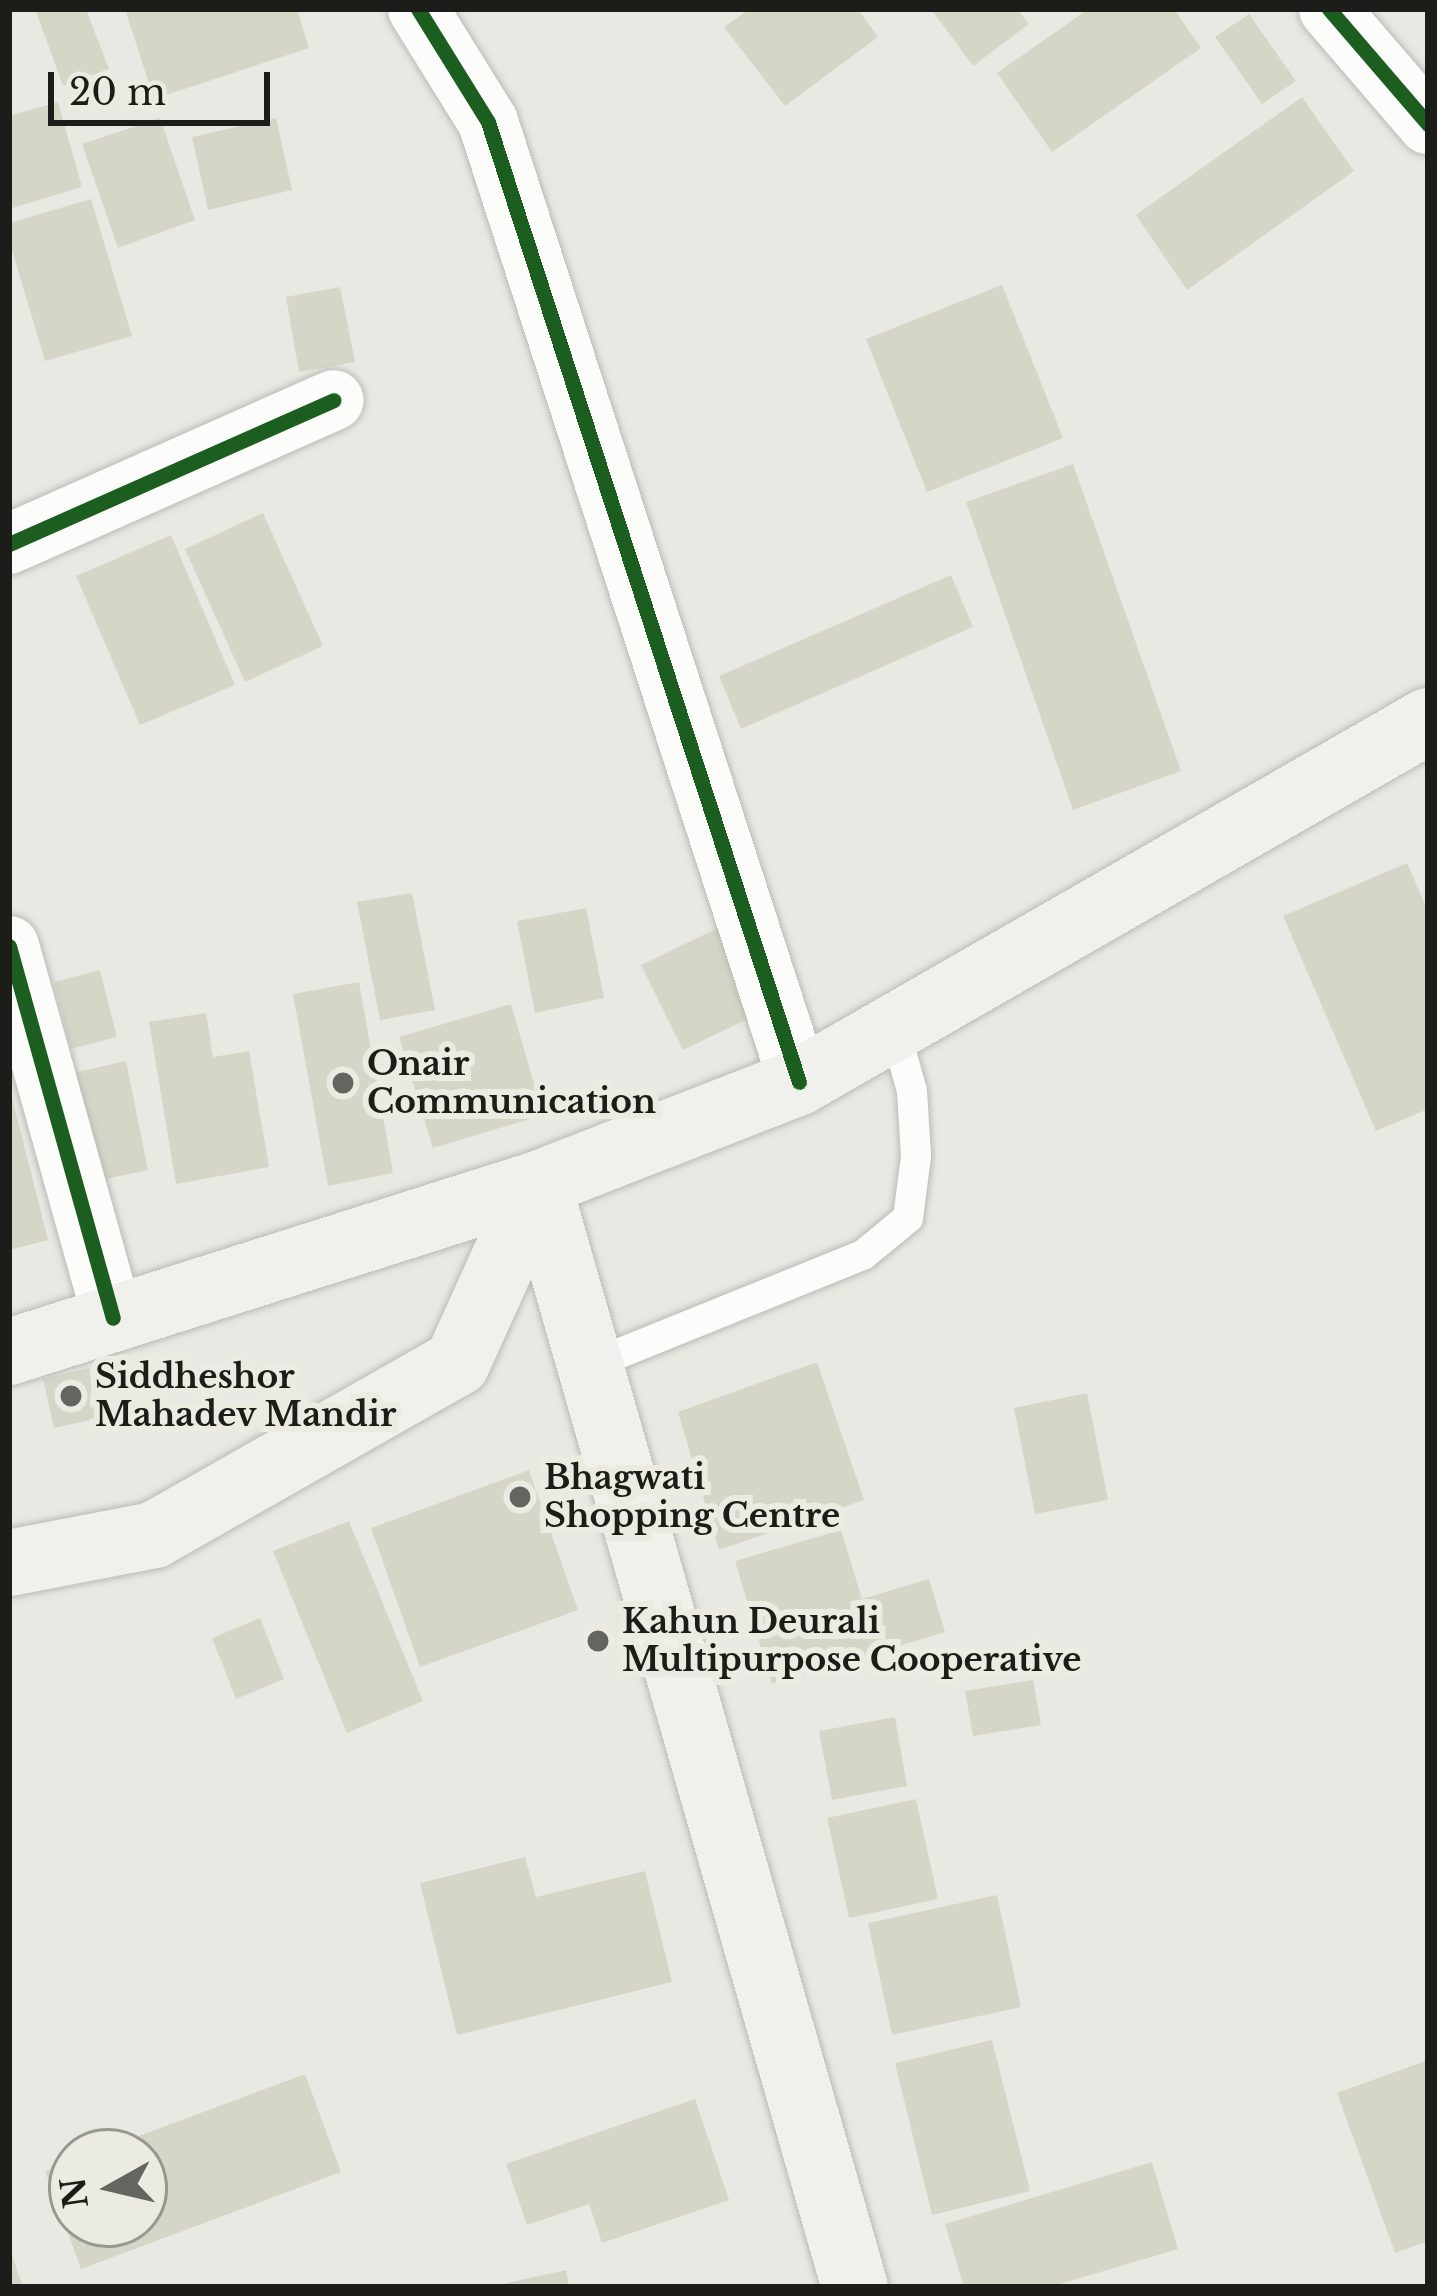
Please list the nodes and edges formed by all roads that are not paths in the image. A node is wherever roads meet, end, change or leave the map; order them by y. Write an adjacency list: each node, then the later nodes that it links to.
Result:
1 (418, 9): 9 (street)
2 (1329, 9): 3 (street)
3 (1428, 124)
4 (334, 400): 5 (street)
5 (9, 544)
6 (1428, 721): 8 (main road)
7 (9, 946): 11 (street)
8 (894, 1027): 9 (main road); 13 (lane)
9 (799, 1082): 10 (main road)
10 (538, 1184): 11 (main road); 13 (main road); 14 (main road)
11 (113, 1318): 12 (main road)
12 (9, 1352)
13 (593, 1364): 15 (main road)
14 (9, 1563)
15 (855, 2287)

